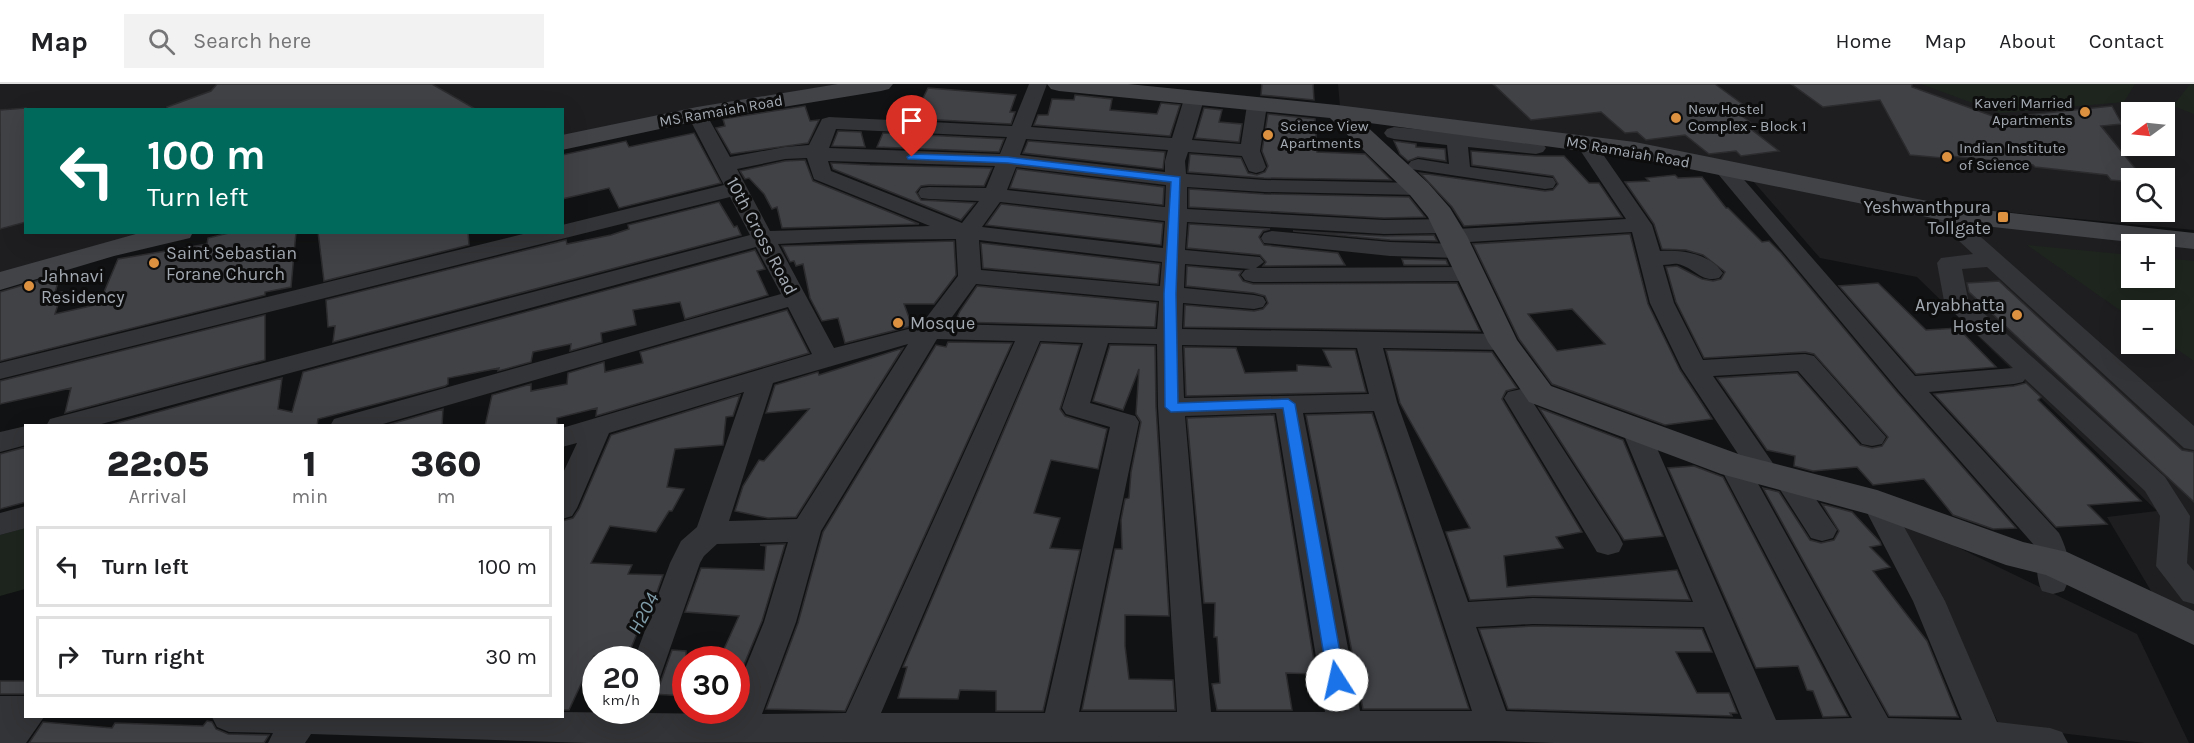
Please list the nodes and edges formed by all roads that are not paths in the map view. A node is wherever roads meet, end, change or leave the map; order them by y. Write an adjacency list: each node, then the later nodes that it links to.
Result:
1 (881, 84): 7 (main road, MS Ramaiah Road)
2 (1038, 84): 8 (street)
3 (1059, 84): 4 (main road, MS Ramaiah Road)
4 (1194, 99): 5 (main road, MS Ramaiah Road); 13 (street)
5 (1257, 105): 6 (main road, MS Ramaiah Road); 15 (street)
6 (1337, 112): 10 (main road, MS Ramaiah Road); 21 (main road)
7 (697, 114): 11 (main road, MS Ramaiah Road); 18 (street, 10th Cross Road)
8 (1020, 132): 13 (street); 16 (street); 17 (street)
9 (1394, 133): 10 (street)
10 (1457, 133): 12 (main road, MS Ramaiah Road); 14 (street); 20 (street)
11 (564, 143)
12 (1587, 144): 19 (main road, MS Ramaiah Road); 30 (street)
13 (1179, 146): 15 (street); 22 (street)
14 (1536, 148)
15 (1250, 151): 24 (street)
16 (817, 153): 17 (street); 18 (street); 33 (street)
17 (1008, 160): 22 (street); 27 (street)
18 (724, 165): 25 (street, 10th Cross Road)
19 (1725, 170): 28 (main road, MS Ramaiah Road); 61 (street)
20 (1460, 172): 21 (street); 23 (street)
21 (1419, 177): 24 (street); 38 (main road)
22 (1176, 180): 24 (street); 29 (street)
23 (1545, 183)
24 (1264, 186): 31 (street)
25 (736, 189): 32 (street); 36 (street, 10th Cross Road)
26 (929, 193): 27 (street)
27 (994, 195): 29 (street); 33 (street)
28 (1938, 211): 37 (main road, MS Ramaiah Road); 41 (street)
29 (1174, 215): 31 (street); 39 (street)
30 (1641, 225): 38 (street); 40 (street)
31 (1257, 228): 38 (street); 42 (street)
32 (564, 232)
33 (967, 232): 36 (street); 39 (street); 44 (street)
34 (172, 234): 45 (main road)
35 (554, 234): 58 (street)
36 (763, 238): 47 (street, 10th Cross Road); 66 (street)
37 (2194, 240)
38 (1458, 247): 42 (street); 55 (main road)
39 (1172, 256): 42 (street); 46 (street)
40 (1650, 259): 43 (street); 57 (street)
41 (1991, 260): 73 (street); 79 (street)
42 (1252, 269): 48 (street)
43 (1711, 273)
44 (970, 276): 46 (street); 49 (street)
45 (0, 281)
46 (1170, 294): 48 (street); 52 (street)
47 (795, 297): 56 (street, 10th Cross Road); 67 (street)
48 (1254, 302): 53 (street)
49 (929, 331): 50 (street); 56 (street); 82 (street)
50 (1032, 332): 51 (street); 104 (street)
51 (1098, 334): 52 (street); 100 (street)
52 (1169, 337): 53 (street); 65 (street)
53 (1257, 339): 54 (street)
54 (1368, 341): 55 (street); 63 (street)
55 (1503, 342): 62 (main road)
56 (827, 358): 60 (street)
57 (1695, 369): 72 (street); 76 (street)
58 (0, 371)
59 (2014, 376): 61 (street)
60 (762, 377): 68 (street); 84 (street)
61 (1908, 385): 86 (street)
62 (1540, 394): 69 (main road); 85 (street)
63 (1384, 402): 64 (street); 88 (street)
64 (1288, 404): 65 (street); 98 (street)
65 (1171, 407): 106 (street)
66 (67, 424)
67 (351, 424)
68 (598, 427): 71 (street); 78 (street)
69 (1635, 428): 75 (main road); 89 (street)
70 (24, 436): 74 (street)
71 (564, 437)
72 (1872, 437)
73 (2194, 441)
74 (0, 442)
75 (1733, 465): 76 (main road); 105 (street)
76 (1776, 476): 77 (main road); 83 (street)
77 (1877, 503): 86 (main road); 107 (street)
78 (564, 504)
79 (2184, 517): 87 (street)
80 (24, 518): 81 (street)
81 (0, 524)
82 (806, 530): 84 (street); 103 (street)
83 (1822, 530)
84 (710, 533): 91 (street)
85 (1608, 544)
86 (2042, 566): 90 (main road); 92 (main road)
87 (2194, 592)
88 (1457, 615): 89 (street); 99 (street)
89 (1714, 615): 108 (street)
90 (2194, 629)
91 (656, 646)
92 (2194, 648)
93 (0, 711): 94 (street)
94 (24, 711)
95 (26, 718): 109 (street)
96 (237, 718): 97 (street)
97 (297, 726): 101 (street)
98 (1345, 726): 99 (street); 106 (street)
99 (1494, 726): 108 (street)
100 (1059, 727): 104 (street); 106 (street)
101 (466, 728): 102 (street)
102 (607, 728): 103 (street)
103 (739, 728): 104 (street)
104 (857, 728)
105 (1878, 733): 107 (street); 108 (street)
106 (1196, 735)
107 (1986, 736): 110 (street)
108 (1768, 739)
109 (5, 743)
110 (2050, 743)

